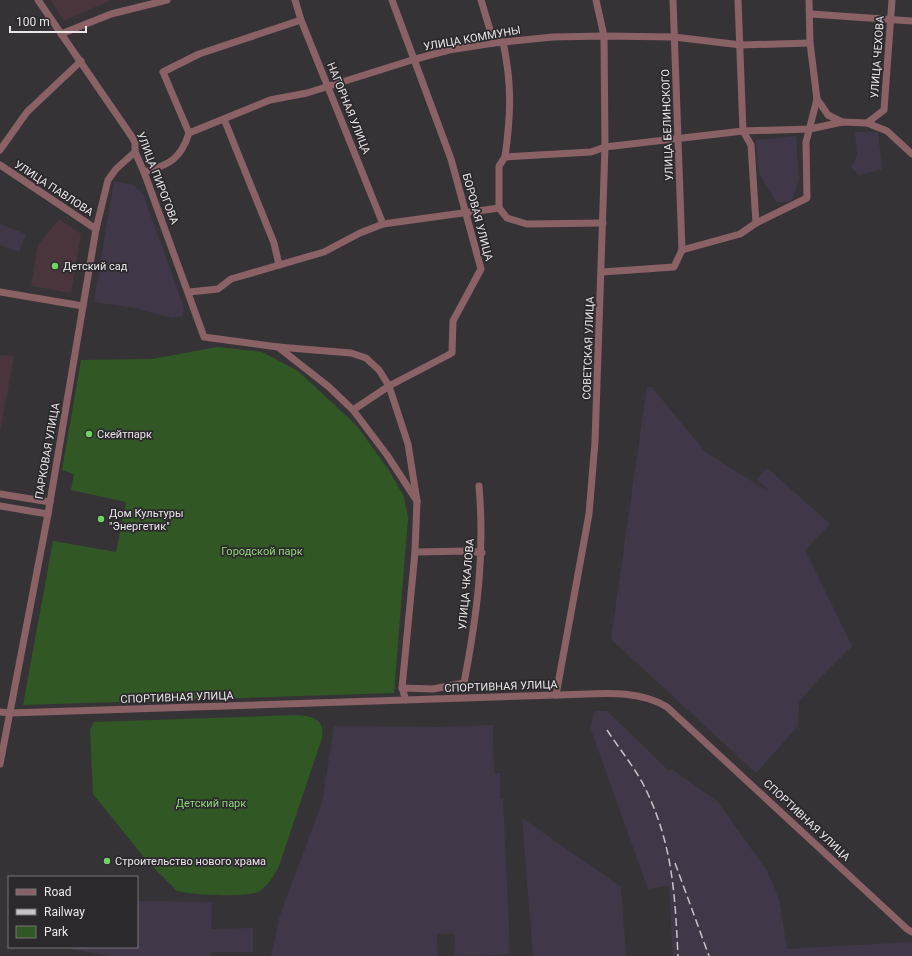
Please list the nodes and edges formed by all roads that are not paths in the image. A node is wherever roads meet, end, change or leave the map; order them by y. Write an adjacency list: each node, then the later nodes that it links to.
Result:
1 (38, 0): 15 (street, УЛИЦА ПИРОГОВА)
2 (167, 0): 15 (street)
3 (295, 0): 13 (street, НАГОРНАЯ УЛИЦА)
4 (392, 0): 22 (street, БОРОВАЯ УЛИЦА)
5 (481, 0): 19 (street)
6 (596, 0): 16 (street, СОВЕТСКАЯ УЛИЦА)
7 (673, 0): 17 (street, УЛИЦА БЕЛИНСКОГО)
8 (738, 0): 21 (street)
9 (809, 0): 11 (street)
10 (892, 0): 12 (street, УЛИЦА ЧЕХОВА)
11 (811, 14): 12 (street); 20 (street)
12 (890, 19): 14 (street); 28 (street, УЛИЦА ЧЕХОВА)
13 (301, 20): 24 (street, НАГОРНАЯ УЛИЦА); 31 (street)
14 (912, 21)
15 (61, 34): 23 (street, УЛИЦА ПИРОГОВА)
16 (604, 36): 17 (street, УЛИЦА КОММУНЫ); 18 (street, УЛИЦА КОММУНЫ); 33 (street, СОВЕТСКАЯ УЛИЦА)
17 (674, 37): 21 (street, УЛИЦА КОММУНЫ); 32 (street, УЛИЦА БЕЛИНСКОГО)
18 (503, 42): 19 (street, УЛИЦА КОММУНЫ); 37 (street)
19 (494, 43): 22 (street, УЛИЦА КОММУНЫ)
20 (810, 43): 21 (street, УЛИЦА КОММУНЫ); 25 (street)
21 (741, 45): 30 (street)
22 (412, 60): 24 (street, УЛИЦА КОММУНЫ); 41 (street, БОРОВАЯ УЛИЦА)
23 (81, 61): 34 (street); 35 (street, УЛИЦА ПИРОГОВА)
24 (328, 86): 26 (street, УЛИЦА КОММУНЫ); 44 (street, НАГОРНАЯ УЛИЦА)
25 (817, 99): 27 (street); 29 (street)
26 (224, 119): 31 (street, УЛИЦА КОММУНЫ); 47 (street)
27 (842, 122): 28 (street); 29 (street)
28 (867, 123): 36 (street)
29 (810, 129): 30 (street); 43 (street)
30 (743, 131): 32 (street); 43 (street)
31 (189, 133): 39 (street)
32 (679, 137): 33 (street); 46 (street, УЛИЦА БЕЛИНСКОГО)
33 (605, 147): 37 (street); 42 (street, СОВЕТСКАЯ УЛИЦА)
34 (0, 150)
35 (135, 152): 39 (street, УЛИЦА ПИРОГОВА); 45 (street, ПАРКОВАЯ УЛИЦА)
36 (912, 154)
37 (505, 157): 40 (street)
38 (0, 165): 45 (street, УЛИЦА ПАВЛОВА)
39 (144, 172): 50 (street, УЛИЦА ПИРОГОВА)
40 (499, 208): 41 (street); 42 (street)
41 (464, 213): 44 (street); 53 (street, БОРОВАЯ УЛИЦА)
42 (603, 223): 48 (street, СОВЕТСКАЯ УЛИЦА)
43 (756, 223): 46 (street)
44 (383, 224): 47 (street)
45 (96, 229): 51 (street, ПАРКОВАЯ УЛИЦА)
46 (682, 250): 48 (street)
47 (279, 265): 50 (street)
48 (602, 272): 64 (street, СОВЕТСКАЯ УЛИЦА)
49 (0, 292): 51 (street)
50 (188, 292): 52 (street, УЛИЦА ПИРОГОВА)
51 (83, 306): 58 (street, ПАРКОВАЯ УЛИЦА)
52 (278, 347): 53 (street); 54 (street)
53 (389, 386): 54 (street, БОРОВАЯ УЛИЦА); 57 (street)
54 (353, 410): 57 (street)
55 (479, 486): 62 (street, УЛИЦА ЧКАЛОВА)
56 (0, 494): 58 (street)
57 (417, 501): 61 (street)
58 (50, 502): 60 (street, ПАРКОВАЯ УЛИЦА)
59 (0, 506): 60 (street)
60 (48, 514): 67 (street, ПАРКОВАЯ УЛИЦА)
61 (415, 552): 62 (street); 63 (street)
62 (482, 553): 63 (street, УЛИЦА ЧКАЛОВА)
63 (402, 688): 65 (street)
64 (556, 695): 65 (street, СПОРТИВНАЯ УЛИЦА); 69 (street, СПОРТИВНАЯ УЛИЦА)
65 (406, 700): 67 (street, СПОРТИВНАЯ УЛИЦА)
66 (0, 712): 67 (street, СПОРТИВНАЯ УЛИЦА)
67 (10, 713): 68 (street, ПАРКОВАЯ УЛИЦА)
68 (0, 764)
69 (912, 932)

